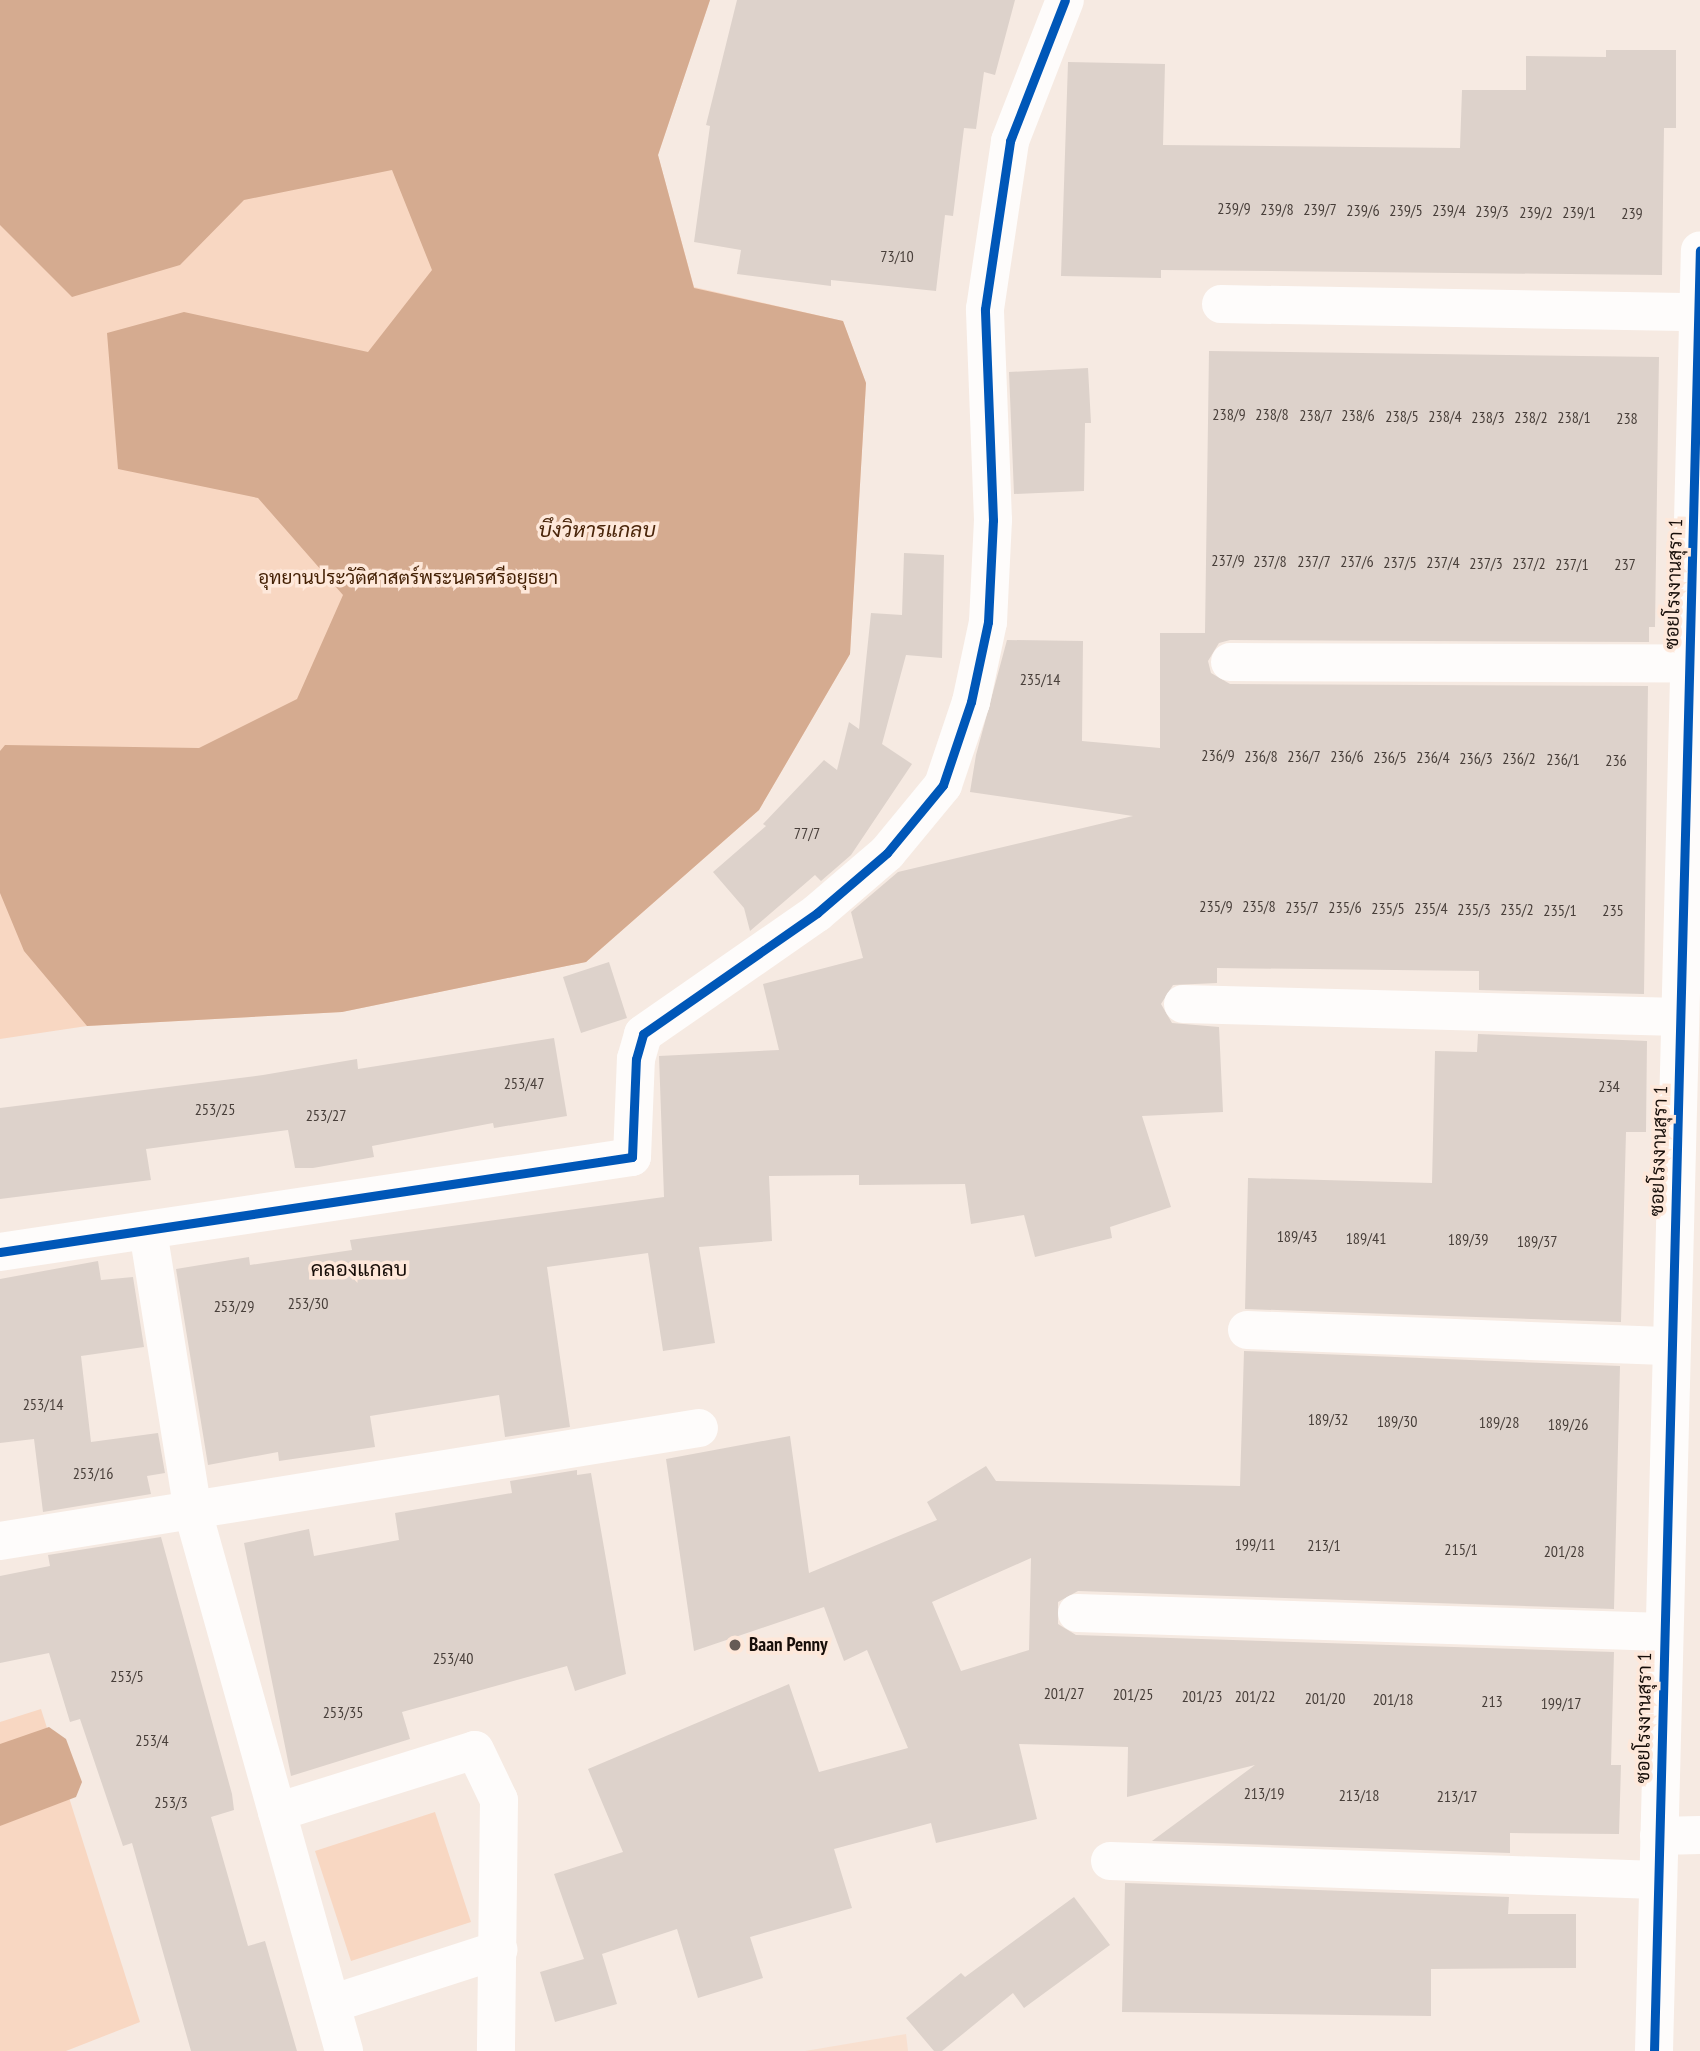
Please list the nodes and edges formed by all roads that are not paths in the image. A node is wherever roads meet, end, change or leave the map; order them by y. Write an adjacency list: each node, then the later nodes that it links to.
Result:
1 (1065, 0): 9 (street)
2 (1700, 251): 4 (street, ซอยโรงงานสุรา 1)
3 (1221, 304): 4 (street)
4 (1699, 312): 6 (street, ซอยโรงงานสุรา 1)
5 (1230, 662): 6 (street)
6 (1689, 664): 8 (street, ซอยโรงงานสุรา 1)
7 (1183, 1004): 8 (street)
8 (1680, 1017): 12 (street, ซอยโรงงานสุรา 1)
9 (148, 1231): 10 (street); 14 (street)
10 (0, 1252)
11 (1247, 1330): 12 (street)
12 (1672, 1346): 17 (street, ซอยโรงงานสุรา 1)
13 (699, 1428): 14 (street)
14 (193, 1512): 15 (street); 18 (street)
15 (0, 1541)
16 (1077, 1613): 17 (street)
17 (1664, 1632): 20 (street, ซอยโรงงานสุรา 1)
18 (278, 1812): 23 (street); 24 (street)
19 (1700, 1835): 20 (street)
20 (1659, 1836): 22 (street, ซอยโรงงานสุรา 1)
21 (1110, 1861): 22 (street)
22 (1657, 1880): 27 (street, ซอยโรงงานสุรา 1)
23 (498, 1950): 24 (street); 26 (street)
24 (331, 2004): 25 (street)
25 (344, 2051)
26 (496, 2051)
27 (1654, 2051)

